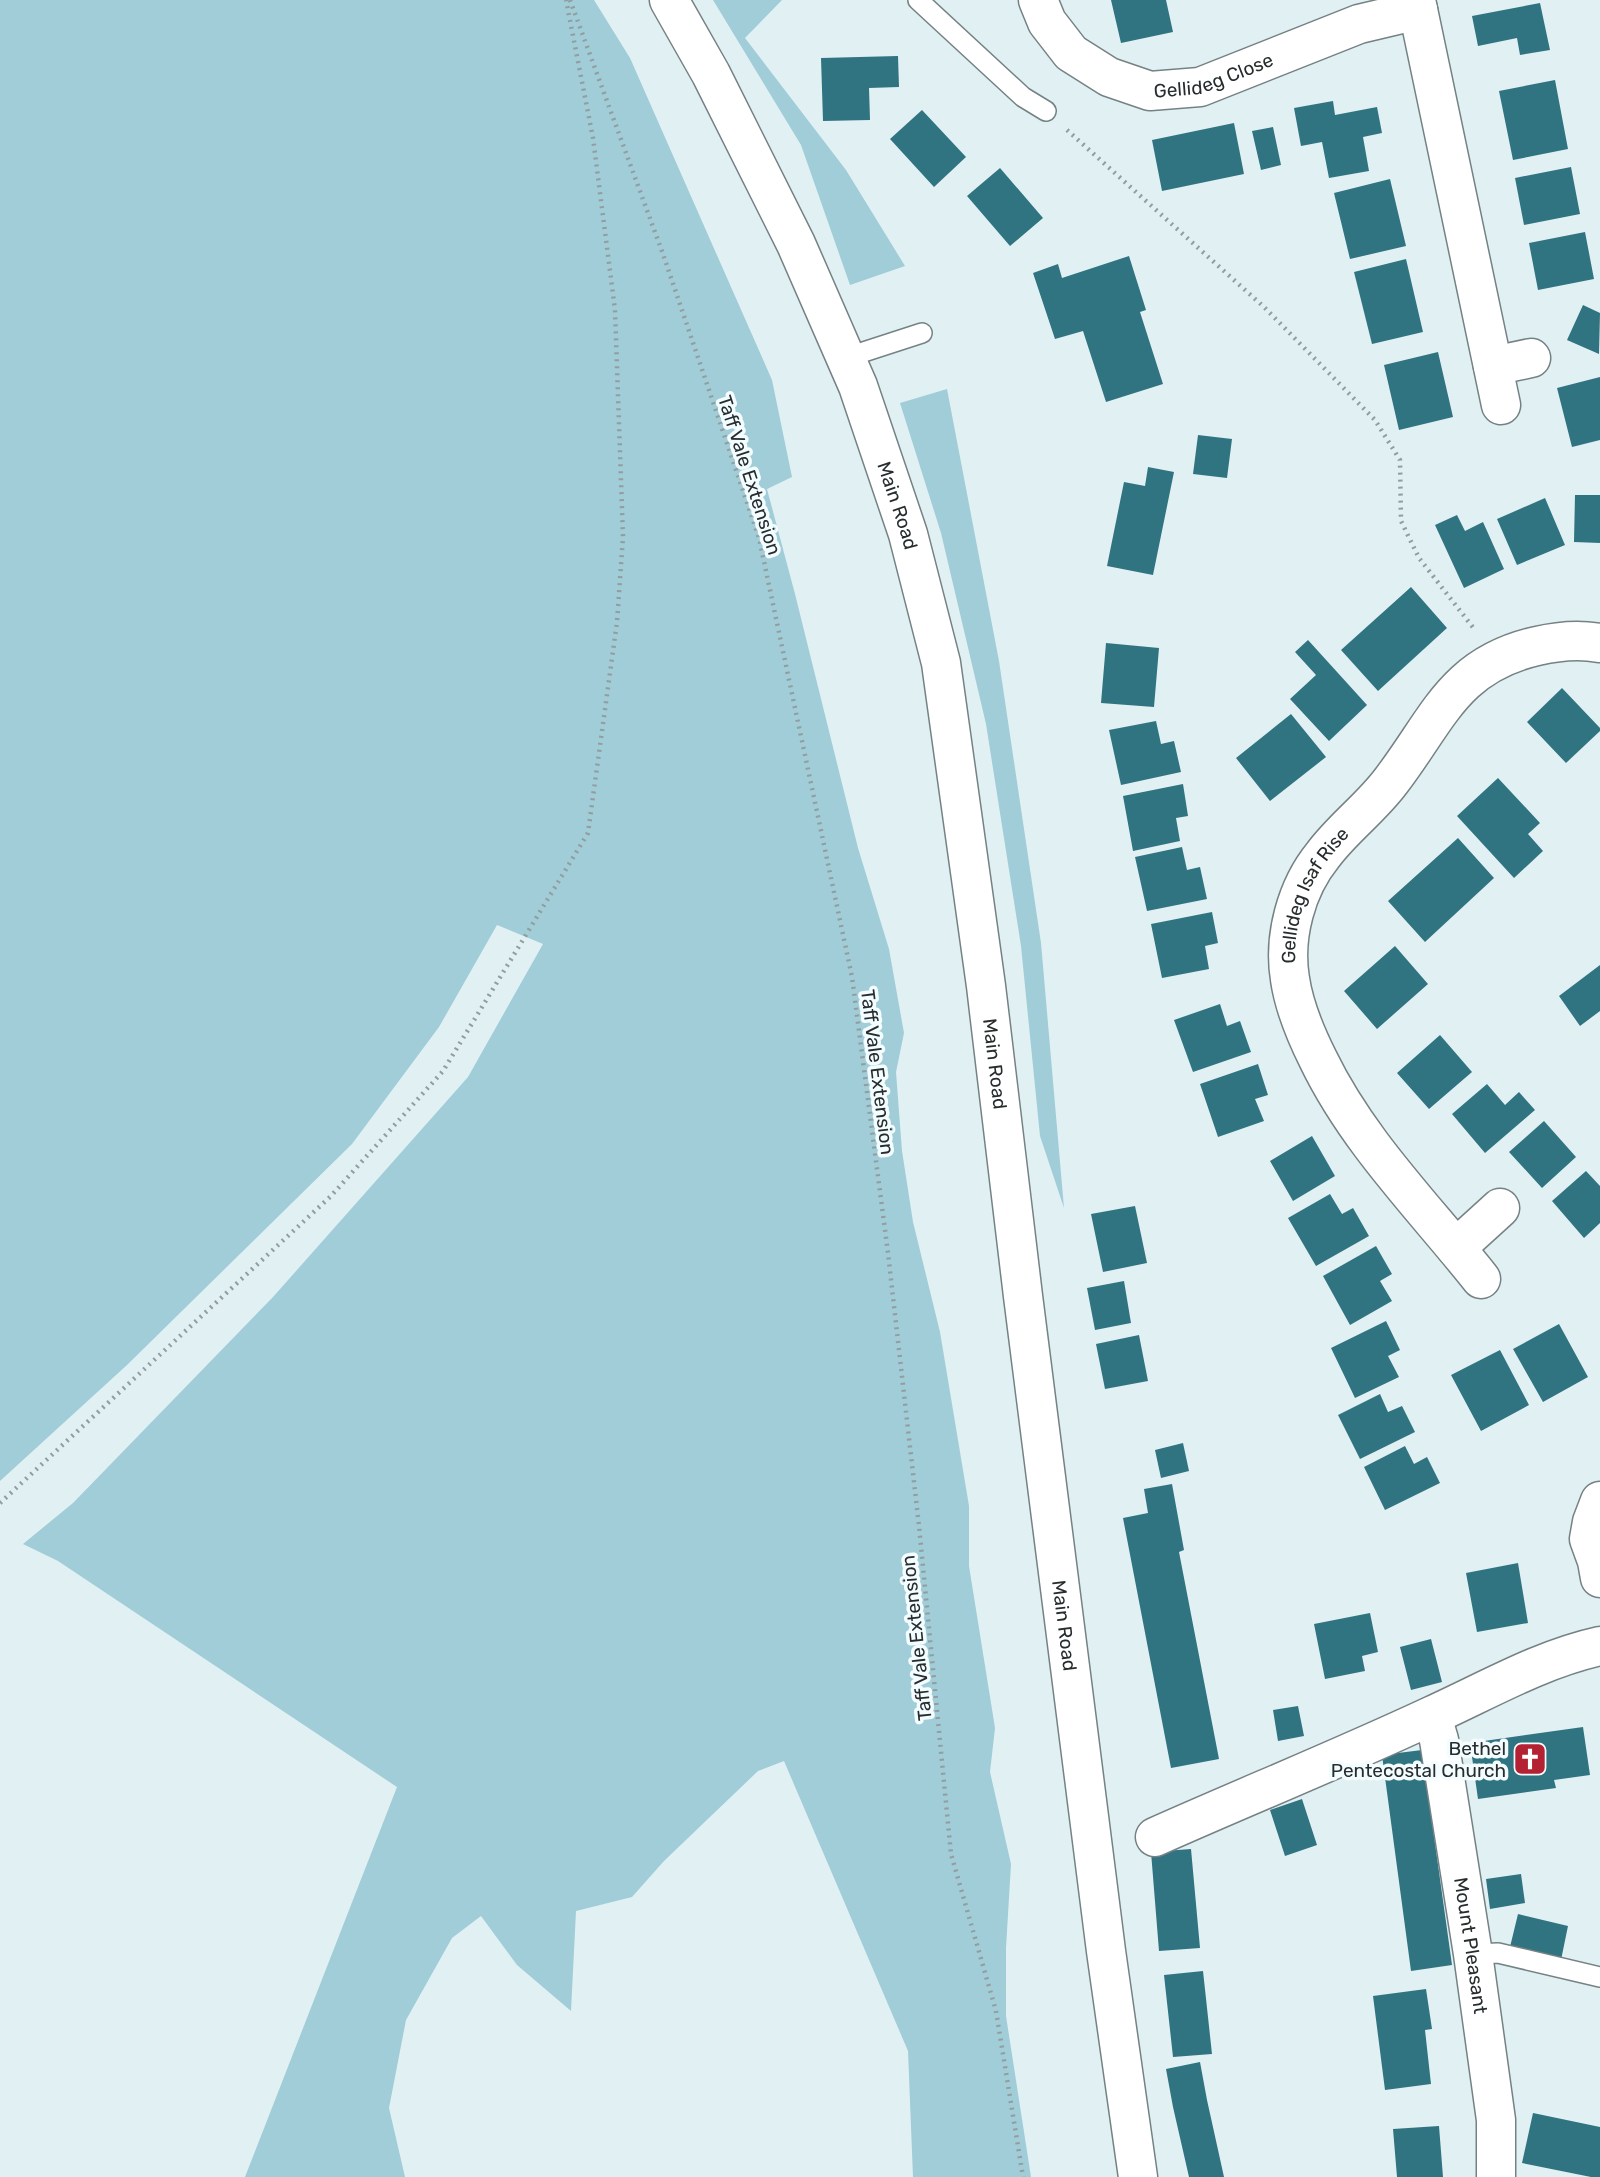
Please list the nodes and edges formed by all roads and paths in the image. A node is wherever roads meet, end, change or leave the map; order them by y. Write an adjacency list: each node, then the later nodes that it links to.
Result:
1 (568, 0): 18 (path); 25 (path, Taff Vale Extension)
2 (669, 0): 8 (street, Main Road)
3 (918, 0): 6 (lane)
4 (1038, 0): 5 (street, Gellideg Close)
5 (1417, 5): 10 (street, Gellideg Close)
6 (1046, 111): 13 (path)
7 (922, 332): 8 (lane)
8 (845, 358): 26 (street, Main Road)
9 (1531, 358): 10 (street)
10 (1493, 366): 11 (street, Gellideg Close)
11 (1501, 405)
12 (1600, 643): 13 (street, Gellideg Isaf Rise)
13 (1498, 658): 15 (street, Gellideg Isaf Rise)
14 (1500, 1208): 15 (street)
15 (1456, 1248): 16 (street, Gellideg Isaf Rise)
16 (1481, 1279)
17 (1600, 1501): 19 (street)
18 (0, 1503)
19 (1599, 1566)
20 (1600, 1646): 21 (street)
21 (1432, 1716): 22 (street); 23 (street, Mount Pleasant)
22 (1155, 1837)
23 (1474, 1954): 24 (lane); 27 (street, Mount Pleasant)
24 (1600, 1977)
25 (1023, 2177)
26 (1139, 2177)
27 (1496, 2177)

